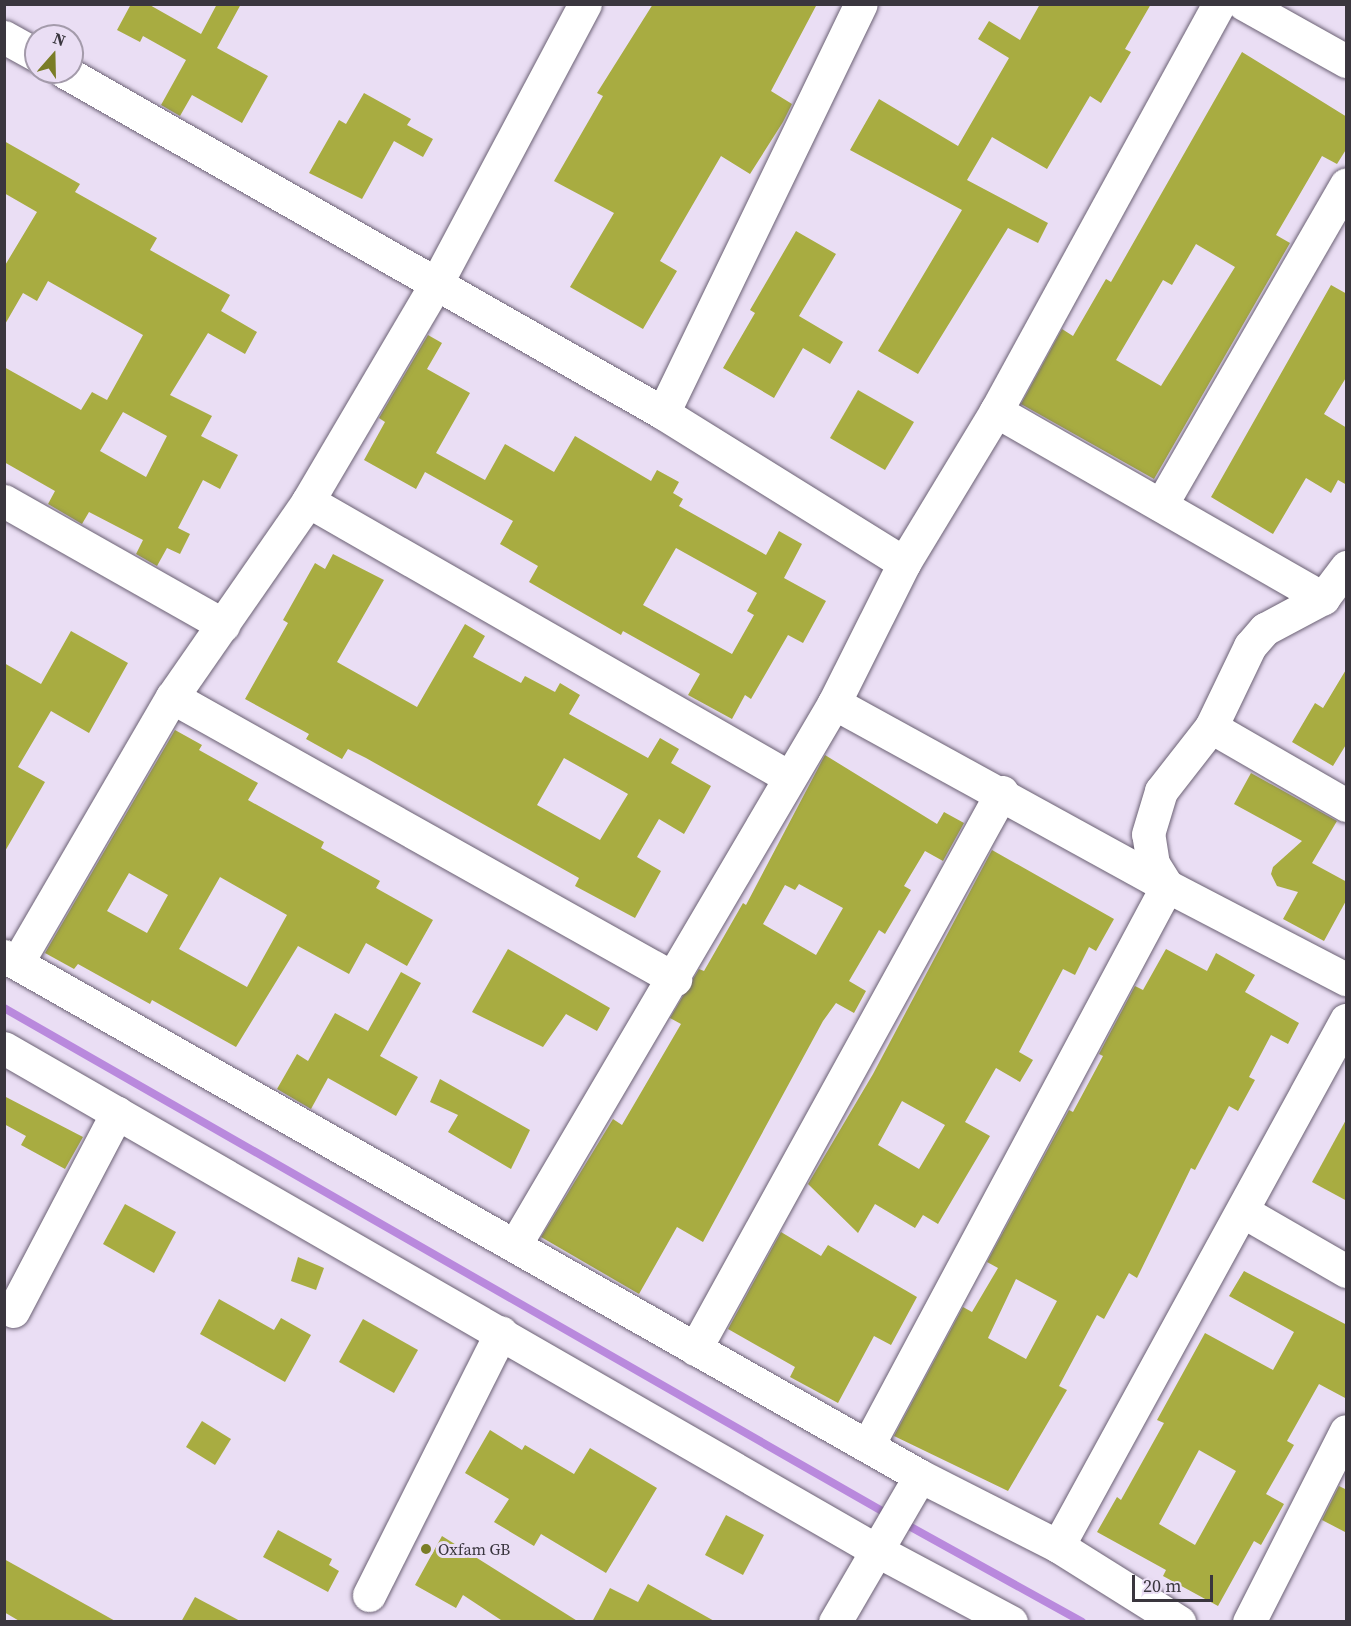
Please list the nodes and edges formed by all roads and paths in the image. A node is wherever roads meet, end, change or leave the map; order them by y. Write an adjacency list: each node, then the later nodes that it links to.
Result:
1 (585, 4): 10 (street)
2 (861, 4): 12 (street)
3 (1219, 4): 11 (street)
4 (1244, 4): 7 (street)
5 (4, 37): 6 (street)
6 (24, 48)
7 (1347, 61)
8 (84, 83): 10 (street)
9 (1347, 184): 15 (street)
10 (436, 284): 12 (street); 14 (street)
11 (996, 411): 15 (street); 16 (street)
12 (663, 413): 16 (street)
13 (4, 501): 19 (street)
14 (308, 501): 19 (street); 23 (street)
15 (1161, 505): 18 (street)
16 (904, 563): 21 (street)
17 (1347, 567): 18 (street)
18 (1323, 598): 22 (street)
19 (223, 625): 20 (street)
20 (172, 697): 27 (street); 28 (street)
21 (834, 703): 23 (street); 24 (street)
22 (1211, 727): 25 (street); 26 (street)
23 (789, 777): 28 (street)
24 (1002, 792): 26 (street); 38 (street)
25 (1347, 805)
26 (1167, 886): 29 (street); 40 (street)
27 (11, 959): 34 (street)
28 (675, 979): 34 (street)
29 (1347, 979)
30 (1347, 1020): 33 (street)
31 (4, 1048): 32 (street)
32 (117, 1113): 36 (street); 37 (street)
33 (1244, 1212): 35 (street); 42 (street)
34 (515, 1245): 38 (street)
35 (1347, 1270)
36 (13, 1311)
37 (501, 1332): 43 (street); 44 (street)
38 (695, 1349): 40 (street)
39 (1347, 1431): 48 (street)
40 (868, 1445): 41 (street)
41 (920, 1476): 42 (street); 43 (street)
42 (1058, 1546): 47 (street)
43 (876, 1550): 45 (street); 46 (street)
44 (369, 1595)
45 (835, 1622)
46 (1011, 1622)
47 (1179, 1622)
48 (1249, 1622)

